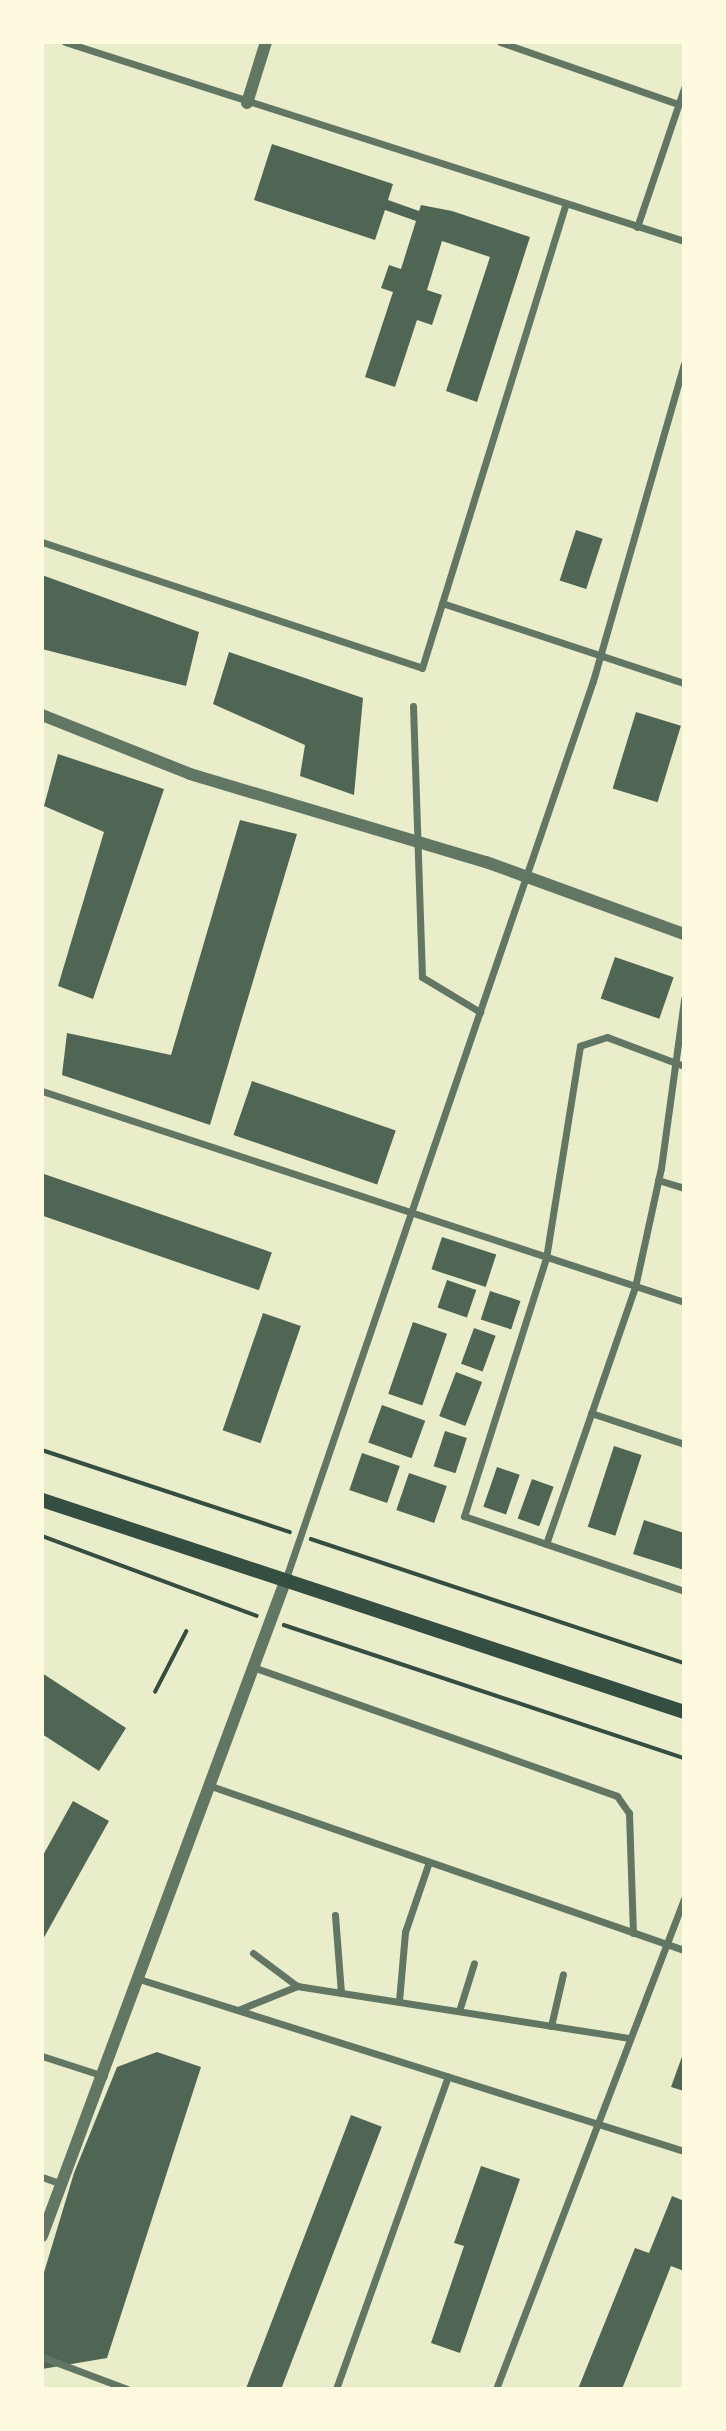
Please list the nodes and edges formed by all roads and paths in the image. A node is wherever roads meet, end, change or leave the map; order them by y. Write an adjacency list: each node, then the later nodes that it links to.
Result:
1 (65, 42): 5 (street)
2 (266, 42): 5 (street)
3 (500, 42): 6 (street)
4 (684, 88): 6 (street)
5 (247, 103): 7 (street)
6 (678, 104): 8 (street)
7 (566, 204): 8 (street); 12 (street)
8 (637, 227): 9 (street)
9 (684, 241)
10 (684, 364): 13 (street)
11 (42, 542): 12 (street)
12 (442, 603): 13 (street)
13 (600, 652): 14 (street); 18 (street)
14 (684, 683)
15 (413, 706): 17 (street)
16 (42, 715): 17 (street)
17 (417, 840): 18 (street); 21 (street)
18 (527, 878): 19 (street); 21 (street)
19 (684, 934)
20 (684, 999): 22 (street)
21 (480, 1012): 27 (street)
22 (672, 1062): 23 (street); 25 (street); 28 (street)
23 (684, 1066)
24 (42, 1091): 27 (street)
25 (658, 1180): 26 (street); 29 (street)
26 (684, 1188)
27 (411, 1213): 28 (street); 36 (street)
28 (547, 1258): 29 (street); 37 (street)
29 (635, 1287): 30 (street); 31 (street)
30 (684, 1302)
31 (591, 1413): 32 (street); 37 (street)
32 (684, 1444)
33 (42, 1450): 36 (path)
34 (42, 1500): 38 (main road)
35 (42, 1536): 40 (path)
36 (301, 1536): 38 (street); 42 (path)
37 (546, 1544): 39 (street)
38 (285, 1582): 40 (street); 45 (main road)
39 (684, 1591)
40 (271, 1621): 43 (street); 46 (path)
41 (186, 1632): 44 (path)
42 (684, 1663)
43 (253, 1667): 47 (street); 51 (street)
44 (155, 1692)
45 (684, 1712)
46 (684, 1758)
47 (208, 1785): 48 (street); 57 (street)
48 (429, 1862): 51 (street); 60 (street)
49 (684, 1899): 52 (street)
50 (335, 1915): 59 (street)
51 (633, 1933): 52 (street)
52 (666, 1944): 53 (street); 64 (street)
53 (684, 1950)
54 (253, 1953): 58 (street)
55 (474, 1963): 62 (street)
56 (563, 1974): 63 (street)
57 (139, 1979): 61 (street); 66 (street)
58 (297, 1986): 59 (street); 61 (street)
59 (341, 1993): 60 (street)
60 (399, 2001): 62 (street)
61 (238, 2010): 67 (street)
62 (459, 2011): 63 (street)
63 (551, 2025): 64 (street)
64 (630, 2038): 68 (street)
65 (42, 2056): 66 (street)
66 (105, 2076): 71 (street)
67 (448, 2076): 68 (street); 75 (street)
68 (597, 2122): 69 (street); 76 (street)
69 (684, 2151)
70 (42, 2177): 71 (street)
71 (63, 2184): 72 (street)
72 (42, 2236)
73 (42, 2357): 74 (street)
74 (127, 2389)
75 (336, 2389)
76 (496, 2389)

